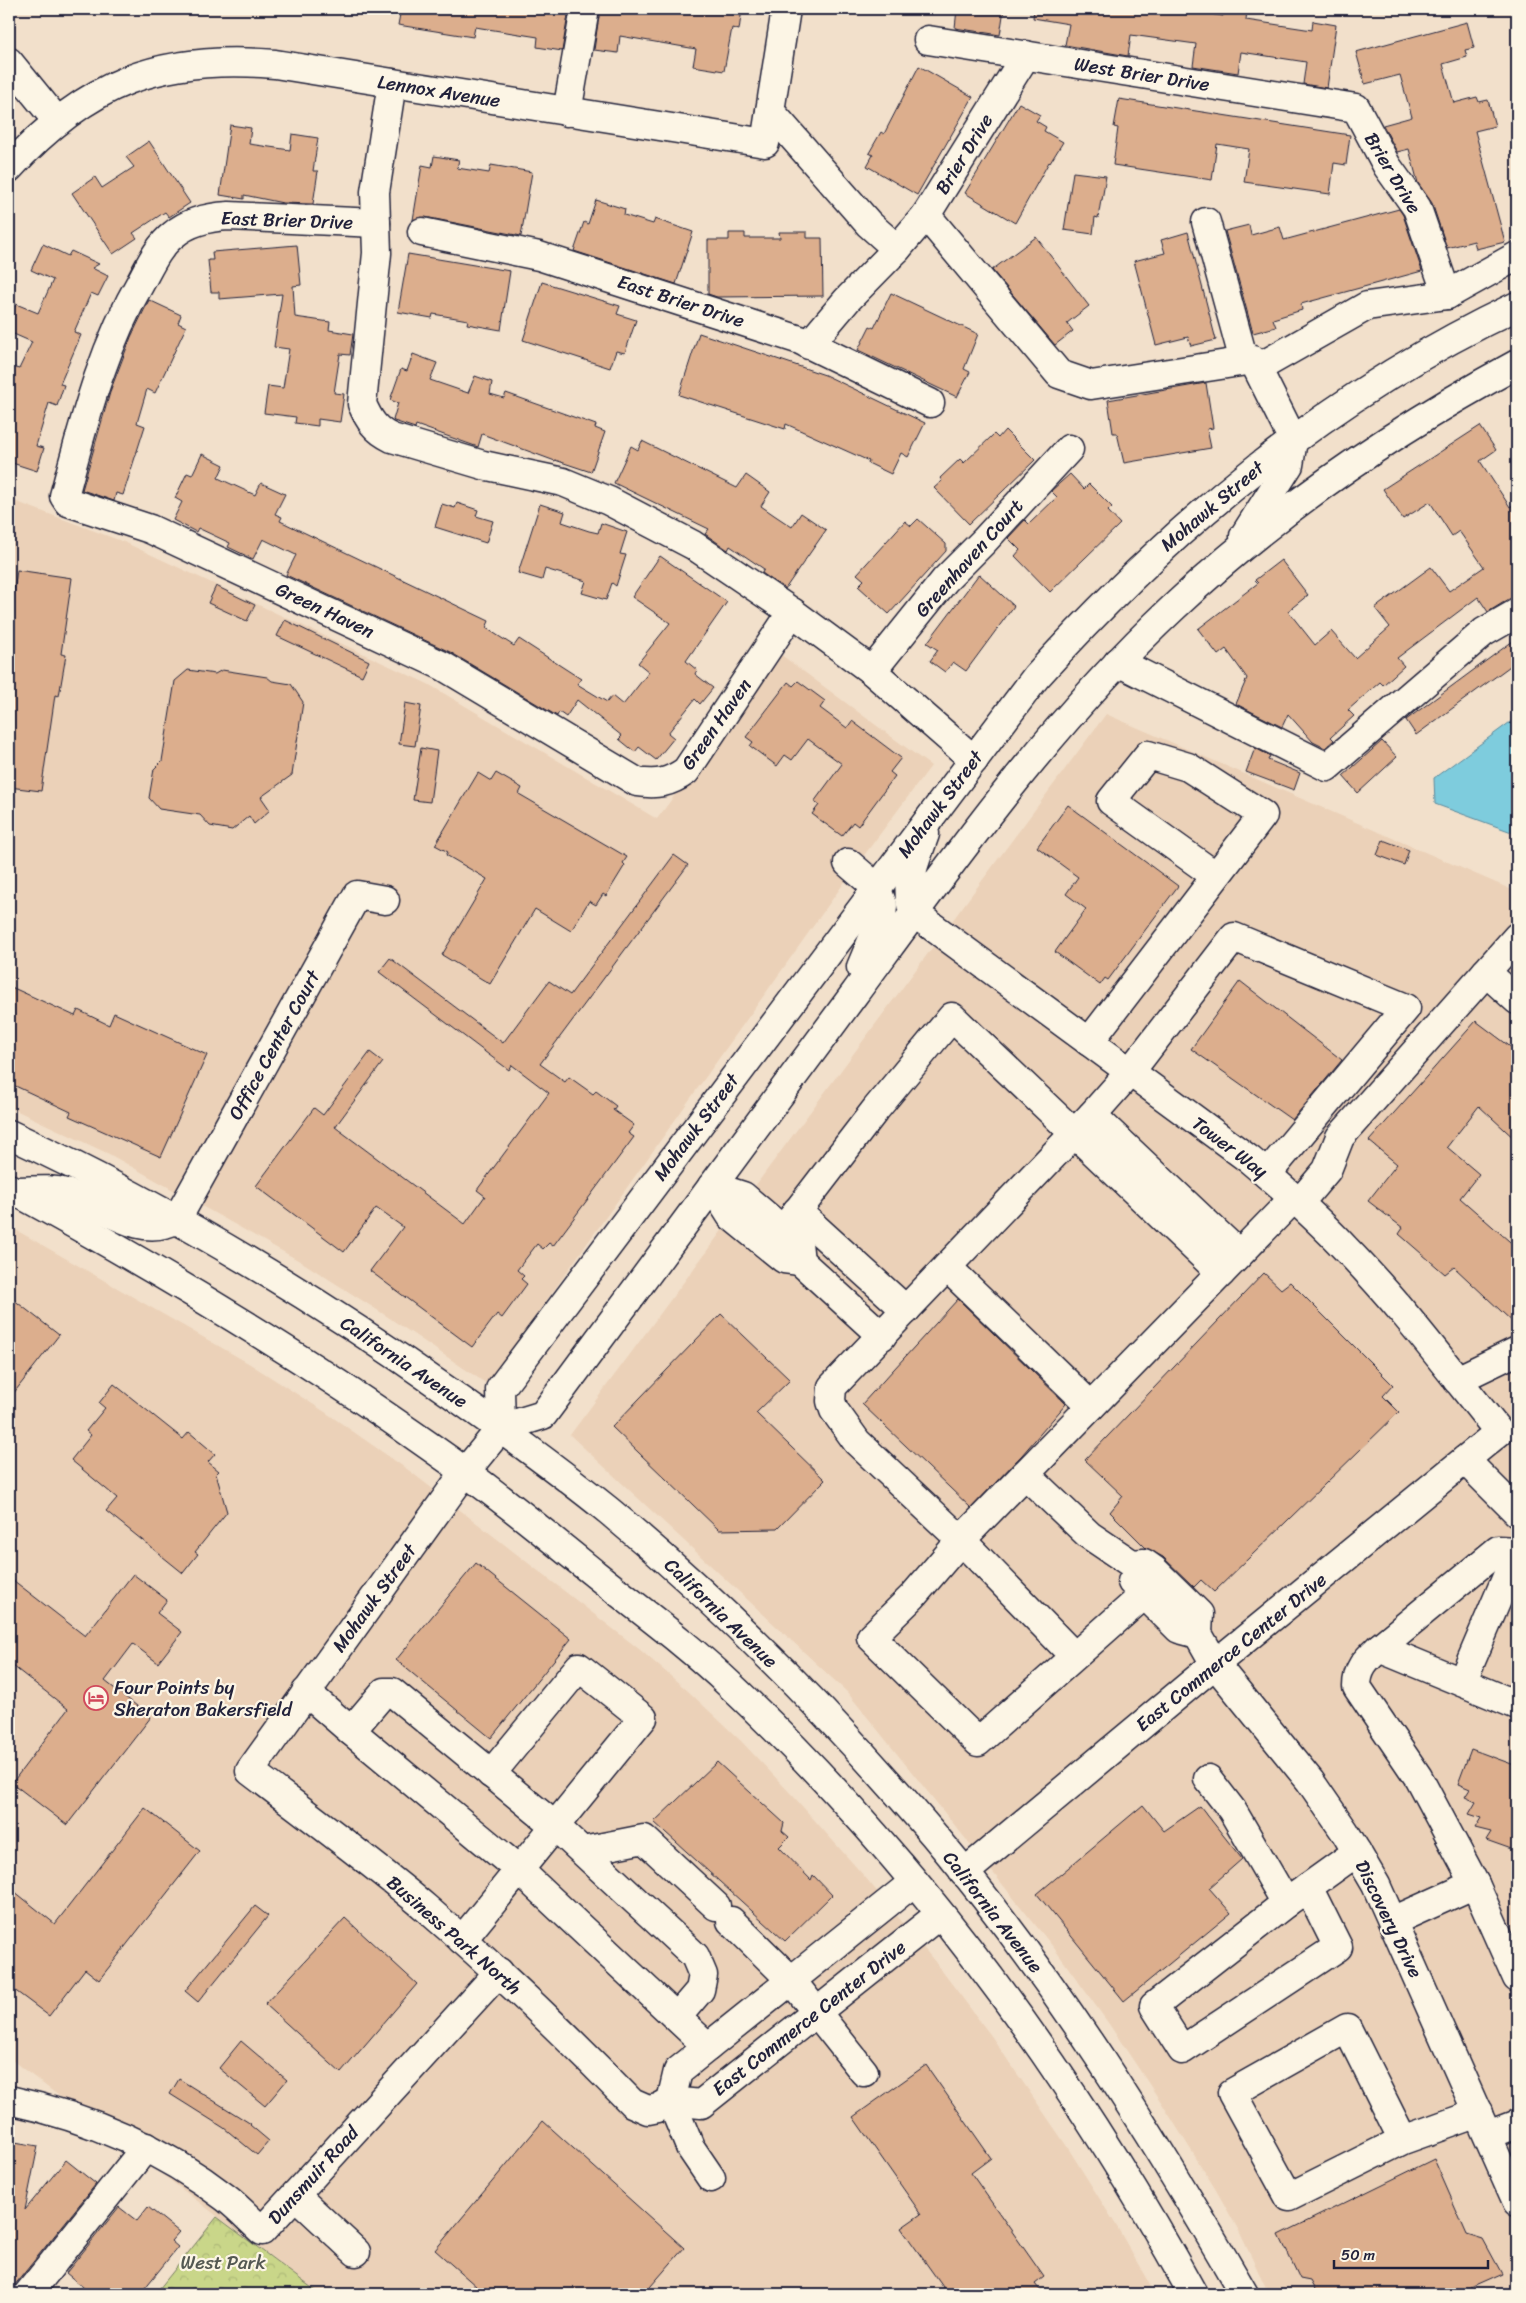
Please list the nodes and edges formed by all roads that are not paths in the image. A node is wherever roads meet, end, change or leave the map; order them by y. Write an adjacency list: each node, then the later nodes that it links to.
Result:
1 (585, 9): 9 (street)
2 (786, 9): 8 (street, Lennox Avenue)
3 (928, 40): 4 (street, West Brier Drive)
4 (1026, 55): 7 (street, West Brier Drive); 12 (street, Brier Drive)
5 (9, 62): 10 (street)
6 (392, 83): 9 (street, Lennox Avenue); 10 (street, Lennox Avenue); 15 (street)
7 (1356, 108): 19 (street, Brier Drive)
8 (770, 111): 9 (street, Lennox Avenue); 17 (street)
9 (568, 112)
10 (57, 120): 11 (street, Lennox Avenue)
11 (9, 168)
12 (926, 214): 17 (street, Brier Drive); 23 (street)
13 (197, 221): 15 (street, East Brier Drive); 28 (street, Green Haven)
14 (1206, 222): 23 (street)
15 (376, 224): 28 (street)
16 (422, 232): 21 (street, East Brier Drive)
17 (897, 249): 21 (street, Brier Drive)
18 (1517, 256): 19 (street)
19 (1448, 295): 23 (street)
20 (1517, 306): 25 (street, Mohawk Street)
21 (809, 345): 24 (street, East Brier Drive)
22 (1517, 364): 27 (street)
23 (1251, 365): 25 (street)
24 (930, 403)
25 (1293, 440): 27 (street); 32 (street, Mohawk Street)
26 (1069, 449): 31 (street, Greenhaven Court)
27 (1233, 554): 30 (street)
28 (792, 612): 31 (street)
29 (1517, 613): 30 (street)
30 (1118, 662): 38 (street)
31 (872, 671): 32 (street)
32 (974, 760): 33 (street, Mohawk Street)
33 (931, 816): 36 (street, Mohawk Street); 38 (street)
34 (848, 863): 36 (street)
35 (1216, 876): 35 (street); 43 (street)
36 (876, 887): 42 (street); 61 (street, Mohawk Street)
37 (385, 900): 51 (street, Office Center Court)
38 (914, 913): 42 (street); 43 (street, Tower Way)
39 (1517, 937): 40 (street)
40 (1486, 972): 41 (street); 50 (street)
41 (1517, 1000)
42 (841, 1012): 48 (street)
43 (1089, 1042): 44 (street, Tower Way)
44 (1130, 1072): 45 (street); 47 (street, Tower Way); 47 (street)
45 (1084, 1124): 52 (street); 54 (street); 55 (street)
46 (9, 1134): 51 (street, California Avenue)
47 (1267, 1174): 50 (street, Tower Way)
48 (712, 1186): 52 (street); 53 (street); 61 (street)
49 (12, 1190): 51 (street); 64 (street)
50 (1297, 1200): 54 (street); 59 (street, Tower Way)
51 (177, 1219): 61 (street, California Avenue)
52 (790, 1221): 53 (street); 56 (street)
53 (800, 1261): 57 (street)
54 (1230, 1263): 60 (street)
55 (947, 1267): 56 (street); 60 (street)
56 (906, 1310): 57 (street)
57 (882, 1336): 67 (street)
58 (1517, 1351): 59 (street)
59 (1457, 1380): 62 (street, Tower Way)
60 (1092, 1406): 65 (street)
61 (501, 1428): 64 (street, Mohawk Street); 86 (street, California Avenue)
62 (1499, 1432): 63 (street, East Commerce Center Drive)
63 (1465, 1460): 66 (street); 74 (street, East Commerce Center Drive)
64 (465, 1472): 76 (street, Mohawk Street); 87 (street)
65 (1025, 1474): 67 (street); 69 (street)
66 (1517, 1512)
67 (961, 1540): 73 (street); 73 (street)
68 (1517, 1552): 72 (street); 75 (street)
69 (1132, 1564): 70 (street); 71 (street)
70 (1144, 1595): 71 (street); 73 (street)
71 (1198, 1634): 74 (street, Discovery Drive)
72 (1378, 1648): 75 (street); 88 (street)
73 (1074, 1656)
74 (1215, 1664): 84 (street, Discovery Drive); 86 (street, East Commerce Center Drive)
75 (1462, 1682): 77 (street)
76 (306, 1692): 78 (street); 79 (street, Mohawk Street)
77 (1517, 1705)
78 (351, 1731): 80 (street); 85 (street)
79 (250, 1771): 93 (street, Business Park North)
80 (491, 1774): 82 (street); 82 (street)
81 (1208, 1779): 90 (street)
82 (555, 1826): 83 (street); 85 (street)
83 (583, 1851): 96 (street); 98 (street)
84 (1357, 1852): 89 (street); 92 (street, Discovery Drive)
85 (519, 1870): 93 (street); 98 (street)
86 (964, 1873): 113 (street, California Avenue)
87 (914, 1882): 91 (street); 96 (street, East Commerce Center Drive)
88 (1475, 1884): 92 (street); 95 (street)
89 (1308, 1887): 90 (street); 90 (street)
90 (1286, 1903)
91 (940, 1914): 97 (street, East Commerce Center Drive); 112 (street)
92 (1393, 1921): 103 (street, Discovery Drive)
93 (462, 1940): 94 (street, Business Park North)
94 (499, 1972): 102 (street, Business Park North); 108 (street, Dunsmuir Road)
95 (1517, 1978)
96 (791, 1980): 97 (street); 99 (street, East Commerce Center Drive)
97 (816, 2012): 100 (street); 102 (street, East Commerce Center Drive)
98 (677, 2017): 99 (street)
99 (708, 2047): 102 (street, East Commerce Center Drive)
100 (864, 2072)
101 (9, 2100): 106 (street, Dunsmuir Road)
102 (660, 2106): 107 (street)
103 (1483, 2124): 104 (street); 105 (street); 109 (street, Discovery Drive)
104 (1517, 2124)
105 (1403, 2140): 105 (street)
106 (146, 2147): 108 (street, Dunsmuir Road); 111 (street)
107 (711, 2178)
108 (295, 2195): 110 (street)
109 (1517, 2202)
110 (356, 2252)
111 (28, 2294)
112 (1193, 2294)
113 (1244, 2294)

